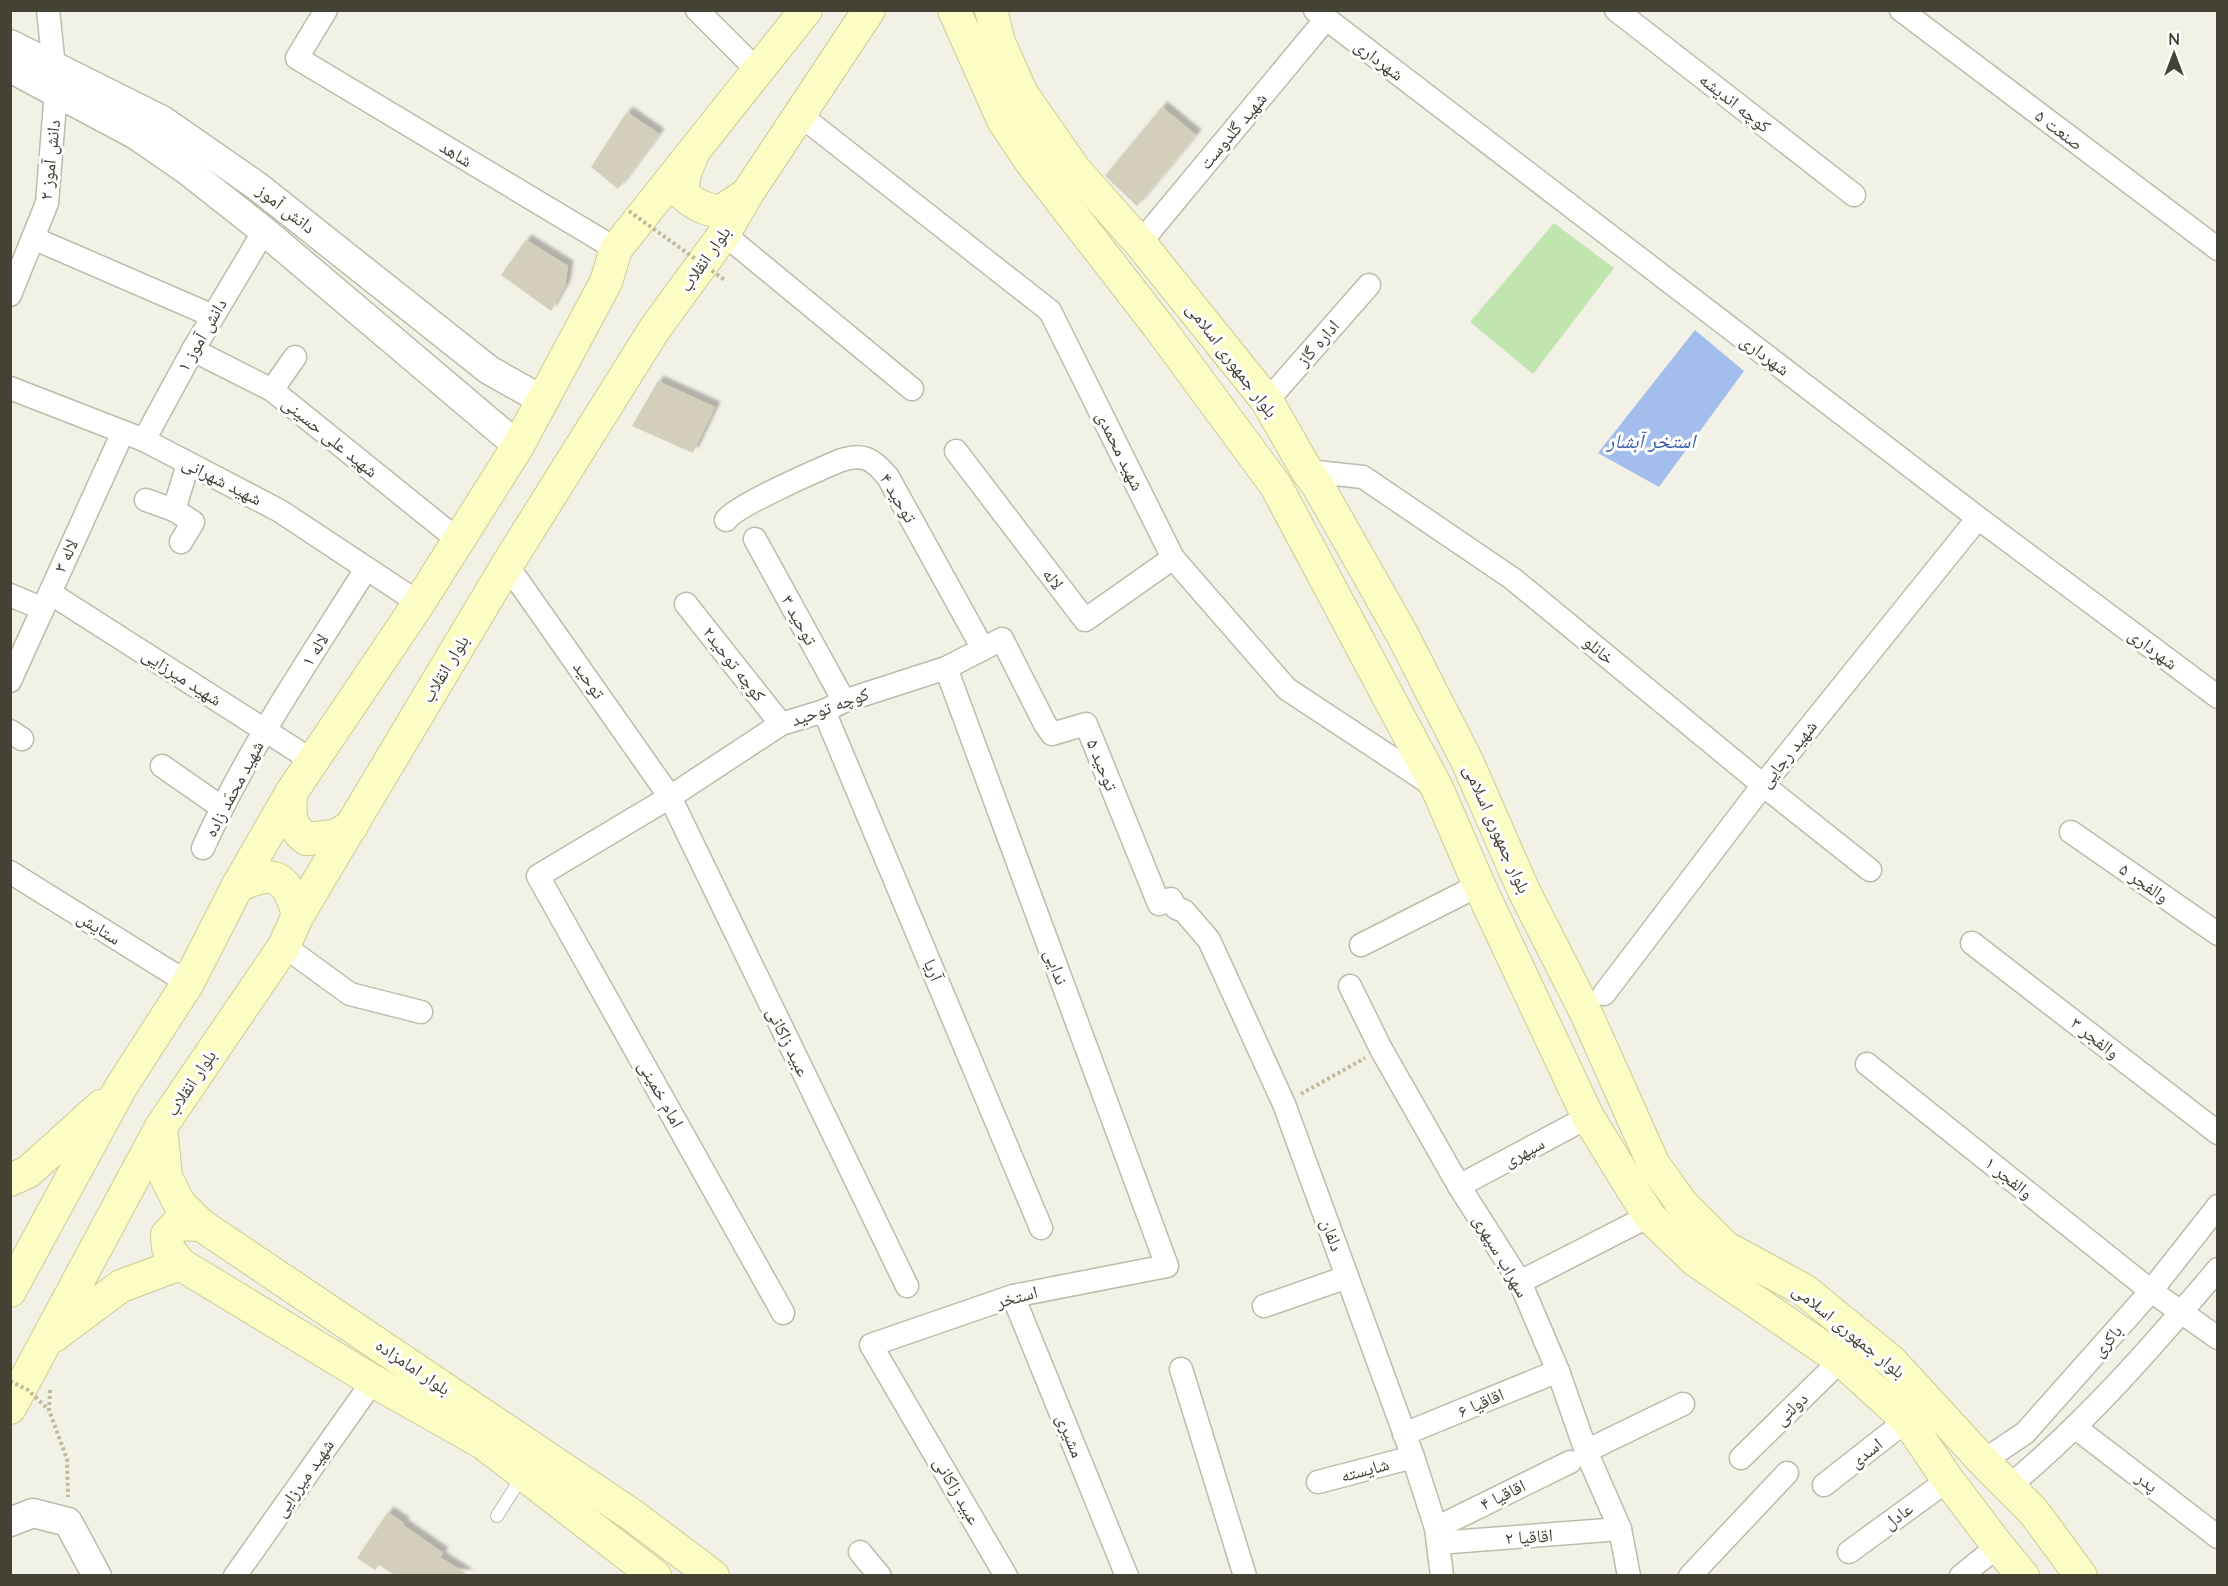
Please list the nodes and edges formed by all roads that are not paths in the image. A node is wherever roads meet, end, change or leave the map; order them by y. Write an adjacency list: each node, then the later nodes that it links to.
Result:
1 (48, 10): 14 (street, دانش آموز ۲)
2 (326, 10): 23 (street, شاهد)
3 (697, 10): 13 (street)
4 (806, 10): 13 (main road)
5 (869, 10): 15 (main road, بلوار انقلاب)
6 (954, 10): 68 (main road, بلوار جمهوری اسلامی)
7 (990, 10): 22 (main road, بلوار جمهوری اسلامی)
8 (1616, 10): 18 (street, کوچه اندیشه)
9 (1901, 10): 24 (street, صنعت ۵)
10 (1321, 15): 22 (street, شهید گلدوست); 46 (street, شهرداری)
11 (10, 44): 14 (street, دانش آموز)
12 (10, 68): 14 (street, دانش آموز)
13 (758, 70): 16 (main road)
14 (55, 79): 19 (street, دانش آموز); 21 (street, دانش آموز ۲); 31 (street, دانش آموز)
15 (800, 115): 17 (main road, بلوار انقلاب); 51 (street, شهید محمدی)
16 (692, 156): 17 (main road); 23 (main road)
17 (747, 194): 20 (main road, بلوار انقلاب)
18 (1854, 195)
19 (264, 231): 28 (street, دانش آموز ۱); 37 (street, دانش آموز)
20 (724, 234): 33 (street); 52 (main road, بلوار انقلاب)
21 (33, 238): 25 (street, دانش آموز ۲); 28 (street)
22 (1140, 243): 36 (main road, بلوار جمهوری اسلامی)
23 (616, 249): 35 (main road)
24 (2217, 249)
25 (15, 269): 27 (street, دانش آموز ۲)
26 (1369, 285): 36 (street, اداره گاز)
27 (10, 295)
28 (213, 316): 29 (street, دانش آموز ۱)
29 (192, 350): 34 (street, شهید علی حسینی); 39 (street, دانش آموز ۱)
30 (295, 357): 34 (street)
31 (489, 370): 35 (street, دانش آموز); 37 (street)
32 (10, 388): 38 (street, شهید شهرانی)
33 (912, 389)
34 (272, 390): 49 (street, شهید علی حسینی)
35 (544, 400): 40 (main road)
36 (1267, 401): 43 (main road, بلوار جمهوری اسلامی)
37 (468, 402): 40 (street, دانش آموز)
38 (123, 432): 39 (street, شهید شهرانی); 55 (street, لاله ۳)
39 (144, 440): 42 (street, شهید شهرانی)
40 (518, 446): 49 (main road)
41 (956, 451): 51 (street, لاله)
42 (188, 464): 45 (street); 53 (street, شهید شهرانی)
43 (1307, 471): 67 (street, خانلو); 79 (main road, بلوار جمهوری اسلامی)
44 (146, 500): 45 (street)
45 (174, 510): 50 (street)
46 (1978, 518): 61 (street, شهرداری); 67 (street, شهید رجایی)
47 (726, 520): 58 (street, توحید ۴)
48 (755, 539): 62 (street, توحید ۳)
49 (458, 540): 56 (main road)
50 (181, 542)
51 (1173, 558): 68 (street, شهید محمدی)
52 (507, 565): 70 (street, توحید); 72 (main road, بلوار انقلاب)
53 (366, 569): 56 (street, شهید شهرانی); 64 (street, لاله ۱)
54 (10, 595): 55 (street, شهید میرزایی)
55 (46, 601): 60 (street, لاله ۳); 64 (street, شهید میرزایی)
56 (419, 603): 65 (main road)
57 (686, 604): 63 (street, کوچه توحید۲)
58 (993, 644): 59 (street, کوچه توحید); 81 (street, توحید ۵)
59 (946, 669): 62 (street, کوچه توحید); 103 (street, ندایی)
60 (10, 681)
61 (2217, 697)
62 (834, 706): 63 (street, کوچه توحید); 101 (street, آریا)
63 (781, 724): 70 (street, کوچه توحید)
64 (265, 730): 65 (street, شهید میرزایی); 71 (street, شهید محمّد زاده)
65 (313, 761): 69 (main road)
66 (162, 766): 71 (street)
67 (1763, 785): 75 (street, خانلو); 89 (street, شهید رجایی)
68 (1437, 788): 80 (main road, بلوار جمهوری اسلامی)
69 (291, 793): 72 (main road); 78 (main road)
70 (670, 797): 77 (street, کوچه توحید); 107 (street, عبید زاکانی)
71 (221, 807): 74 (street, شهید محمّد زاده)
72 (352, 826): 82 (main road, بلوار انقلاب)
73 (2071, 832): 83 (street, والفجر ۵)
74 (203, 848)
75 (1870, 870)
76 (10, 872): 87 (street, ستایش)
77 (538, 876): 112 (street, امام خمینی)
78 (237, 887): 82 (main road); 87 (main road)
79 (1524, 891): 80 (main road); 131 (main road, بلوار جمهوری اسلامی)
80 (1485, 897): 85 (street); 93 (main road, بلوار جمهوری اسلامی)
81 (1184, 911): 105 (street, دلفان)
82 (298, 915): 86 (main road, بلوار انقلاب)
83 (2217, 934)
84 (1972, 943): 95 (street, والفجر ۳)
85 (1361, 945)
86 (284, 946): 90 (street); 94 (main road, بلوار انقلاب)
87 (188, 983): 92 (main road)
88 (1350, 986): 97 (street, سهراب سپهری)
89 (1604, 994)
90 (421, 1012)
91 (1867, 1064): 109 (street, والفجر ۱)
92 (122, 1087): 96 (main road); 108 (main road)
93 (1588, 1117): 97 (street, سپهری); 99 (main road, بلوار جمهوری اسلامی)
94 (161, 1127): 100 (main road, بلوار امامزاده); 115 (main road, بلوار انقلاب)
95 (2217, 1133)
96 (10, 1180)
97 (1459, 1186): 106 (street, سهراب سپهری)
98 (2217, 1206): 109 (street, باکری)
99 (1649, 1216): 106 (street); 117 (main road, بلوار جمهوری اسلامی)
100 (201, 1225): 102 (main road); 150 (main road, بلوار امامزاده)
101 (1041, 1228)
102 (180, 1264): 115 (main road); 120 (main road, بلوار امامزاده)
103 (1167, 1266): 110 (street, استخر)
104 (2217, 1269): 113 (street)
105 (1347, 1277): 111 (street); 126 (street, دلفان)
106 (1520, 1282): 119 (street, سهراب سپهری)
107 (907, 1286)
108 (10, 1291)
109 (2151, 1291): 113 (street, والفجر ۱); 125 (street, باکری)
110 (1013, 1296): 116 (street, استخر); 153 (street, مشیری)
111 (1264, 1306)
112 (783, 1312)
113 (2182, 1312): 114 (street, والفجر ۱); 124 (street)
114 (2217, 1338)
115 (45, 1343): 122 (main road, بلوار انقلاب)
116 (871, 1345): 152 (street, عبید زاکانی)
117 (1841, 1360): 123 (main road, بلوار جمهوری اسلامی); 130 (street, دولتی)
118 (1181, 1369): 154 (street)
119 (1558, 1371): 126 (street, اقاقیا ۶); 129 (street, سهراب سپهری)
120 (373, 1381): 133 (main road, بلوار امامزاده); 149 (street, شهید میرزایی)
121 (1683, 1404): 129 (street, اقاقیا ۴)
122 (10, 1408)
123 (1907, 1420): 134 (main road, بلوار جمهوری اسلامی); 136 (street, اسدی)
124 (2076, 1428): 127 (street); 143 (street, پدر)
125 (2025, 1433): 127 (street); 131 (street, باکری)
126 (1404, 1434): 128 (street, دلفان)
127 (2047, 1455): 137 (street)
128 (1413, 1457): 135 (street, شایسته); 142 (street, دلفان)
129 (1578, 1457): 141 (street, سهراب سپهری); 142 (street, اقاقیا ۴)
130 (1741, 1458)
131 (1983, 1461): 137 (main road, بلوار جمهوری اسلامی)
132 (1787, 1473): 157 (street)
133 (523, 1474): 139 (lane); 147 (main road, بلوار امامزاده)
134 (1948, 1480): 144 (main road, بلوار جمهوری اسلامی); 146 (street, عادل)
135 (1318, 1482)
136 (1824, 1485)
137 (2008, 1487): 138 (main road, بلوار جمهوری اسلامی)
138 (2033, 1511): 144 (main road); 160 (main road, بلوار جمهوری اسلامی)
139 (497, 1516)
140 (10, 1522): 148 (street)
141 (1620, 1529): 142 (street, اقاقیا ۲); 156 (street, سهراب سپهری)
142 (1437, 1536): 155 (street, دلفان)
143 (2217, 1537)
144 (1998, 1546): 158 (street); 159 (main road, بلوار جمهوری اسلامی)
145 (860, 1551): 151 (street)
146 (1849, 1552)
147 (639, 1570)
148 (97, 1575)
149 (235, 1575)
150 (713, 1575)
151 (880, 1575)
152 (1006, 1575)
153 (1127, 1575)
154 (1245, 1575)
155 (1442, 1575)
156 (1629, 1575)
157 (1690, 1575)
158 (1961, 1575)
159 (2023, 1575)
160 (2081, 1575)

